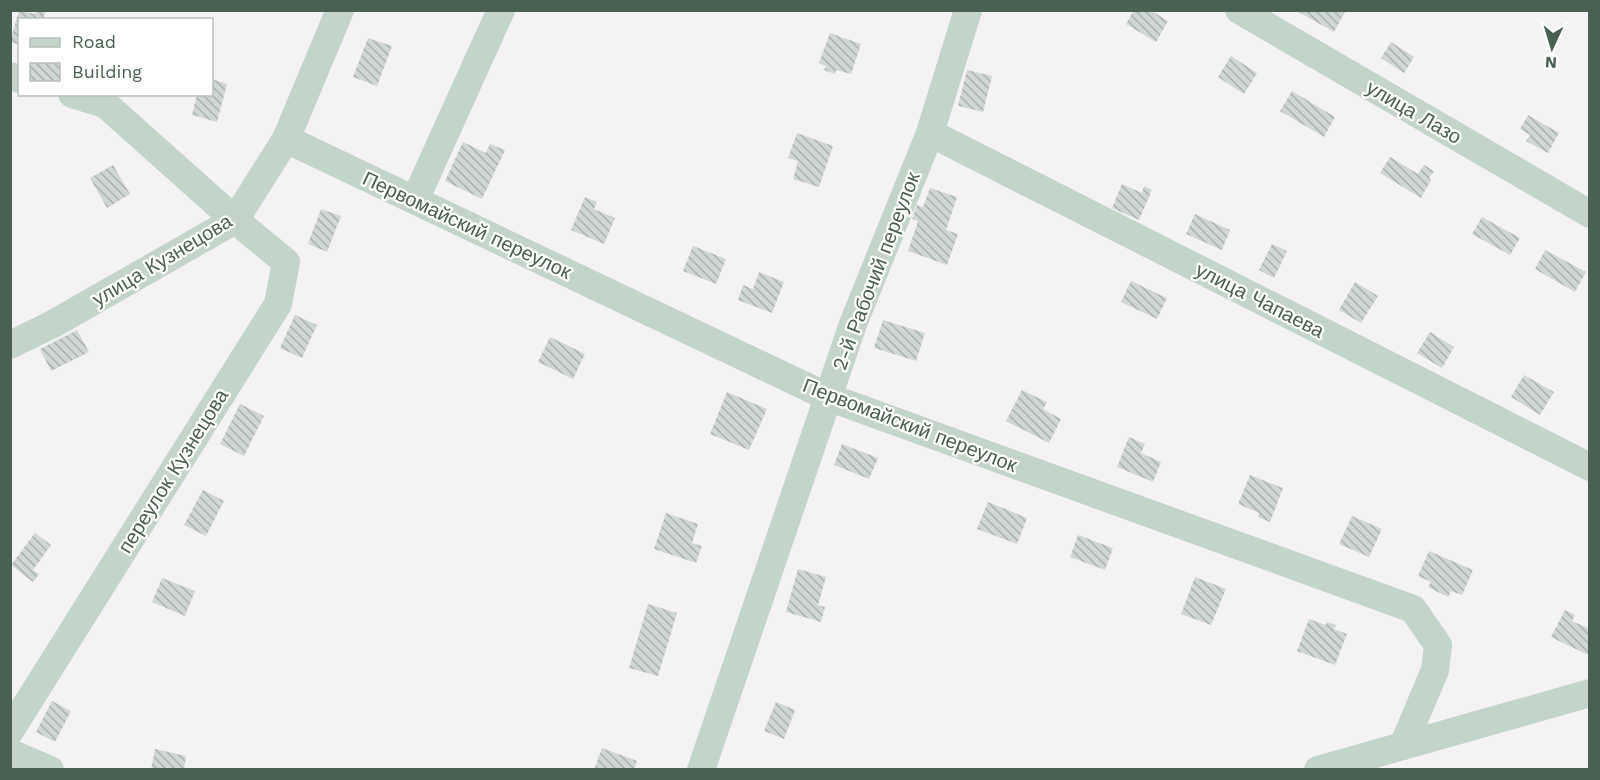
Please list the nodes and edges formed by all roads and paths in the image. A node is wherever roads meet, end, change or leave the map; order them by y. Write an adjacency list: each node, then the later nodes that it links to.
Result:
1 (340, 10): 7 (street, улица Кузнецова)
2 (501, 10): 8 (street)
3 (968, 10): 6 (street, 2-й Рабочий переулок)
4 (1239, 10): 9 (street, улица Лазо)
5 (79, 96): 10 (street)
6 (930, 133): 12 (street, 2-й Рабочий переулок); 13 (street, улица Чапаева)
7 (286, 139): 8 (street, Первомайский переулок); 10 (street, улица Кузнецова)
8 (415, 200): 12 (street, Первомайский переулок)
9 (1590, 214)
10 (235, 220): 11 (street, улица Кузнецова); 15 (street, переулок Кузнецова)
11 (10, 345)
12 (828, 397): 16 (street, Первомайский переулок); 19 (street, 2-й Рабочий переулок)
13 (1590, 467)
14 (1590, 693): 16 (street)
15 (10, 731)
16 (1402, 746): 20 (street)
17 (10, 753): 18 (street)
18 (50, 770)
19 (701, 770)
20 (1318, 770)

